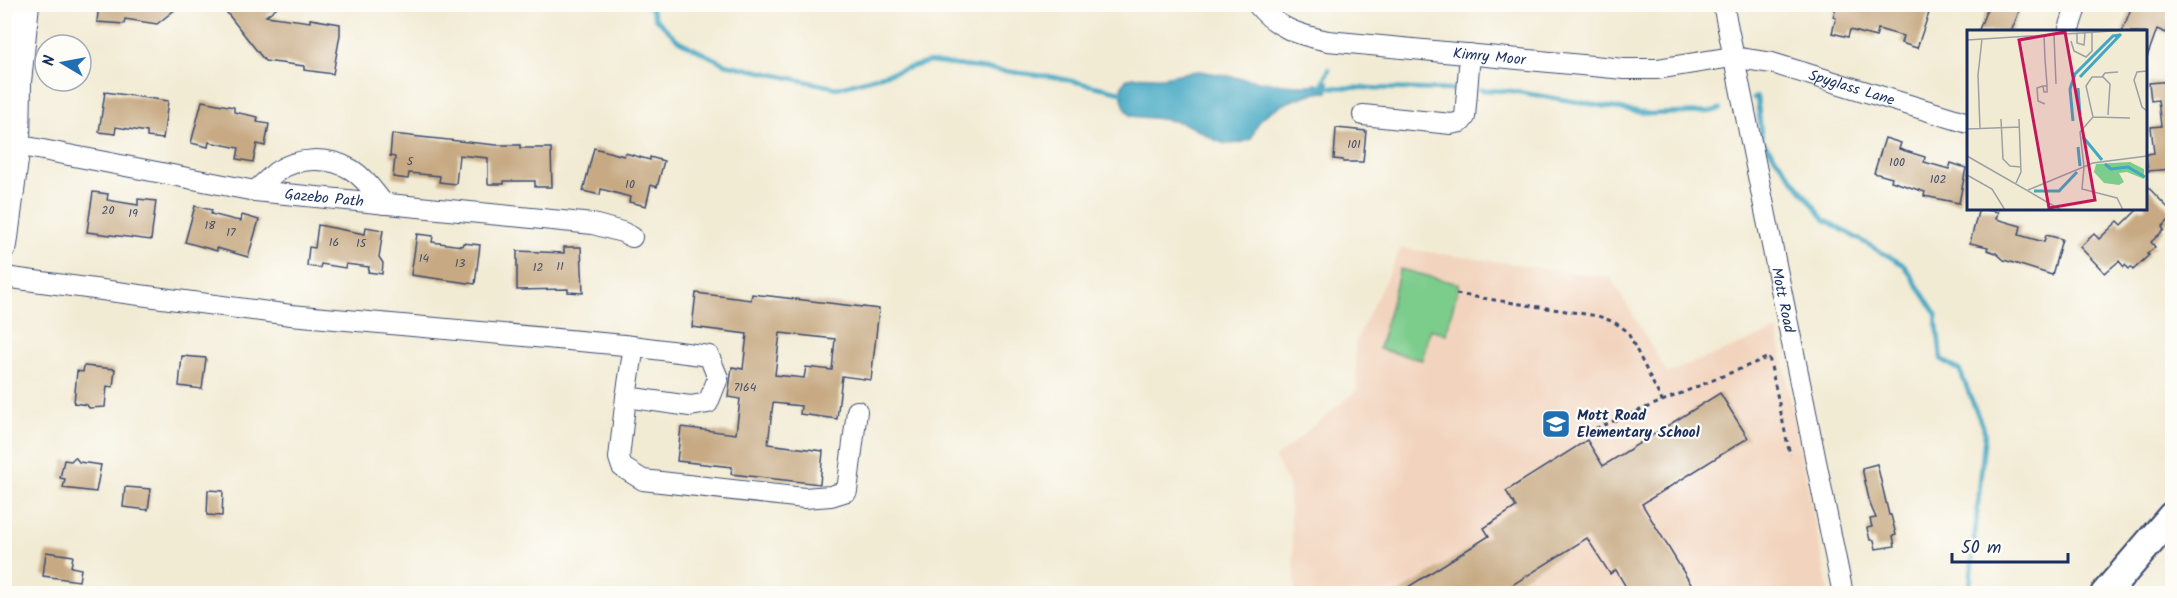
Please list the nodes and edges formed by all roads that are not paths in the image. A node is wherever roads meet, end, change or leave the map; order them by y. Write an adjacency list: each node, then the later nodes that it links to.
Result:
1 (26, 4): 6 (main road)
2 (1257, 4): 7 (street, Kimry Moor)
3 (1723, 4): 8 (street, Mott Road)
4 (2077, 4): 5 (street)
5 (2069, 30)
6 (14, 37): 9 (main road)
7 (1470, 54): 8 (street, Kimry Moor); 10 (street)
8 (1732, 57): 11 (street, Spyglass Lane); 22 (street, Mott Road)
9 (11, 82): 12 (main road)
10 (1363, 115)
11 (1967, 123)
12 (17, 145): 13 (street, Gazebo Path); 16 (main road)
13 (255, 191): 14 (street, Gazebo Path); 14 (street)
14 (384, 204): 15 (street, Gazebo Path)
15 (632, 237)
16 (4, 245)
17 (4, 277): 18 (street)
18 (634, 346): 19 (street); 19 (street)
19 (626, 397): 20 (street)
20 (857, 411)
21 (2172, 516): 23 (highway)
22 (1843, 594)
23 (2105, 594)

